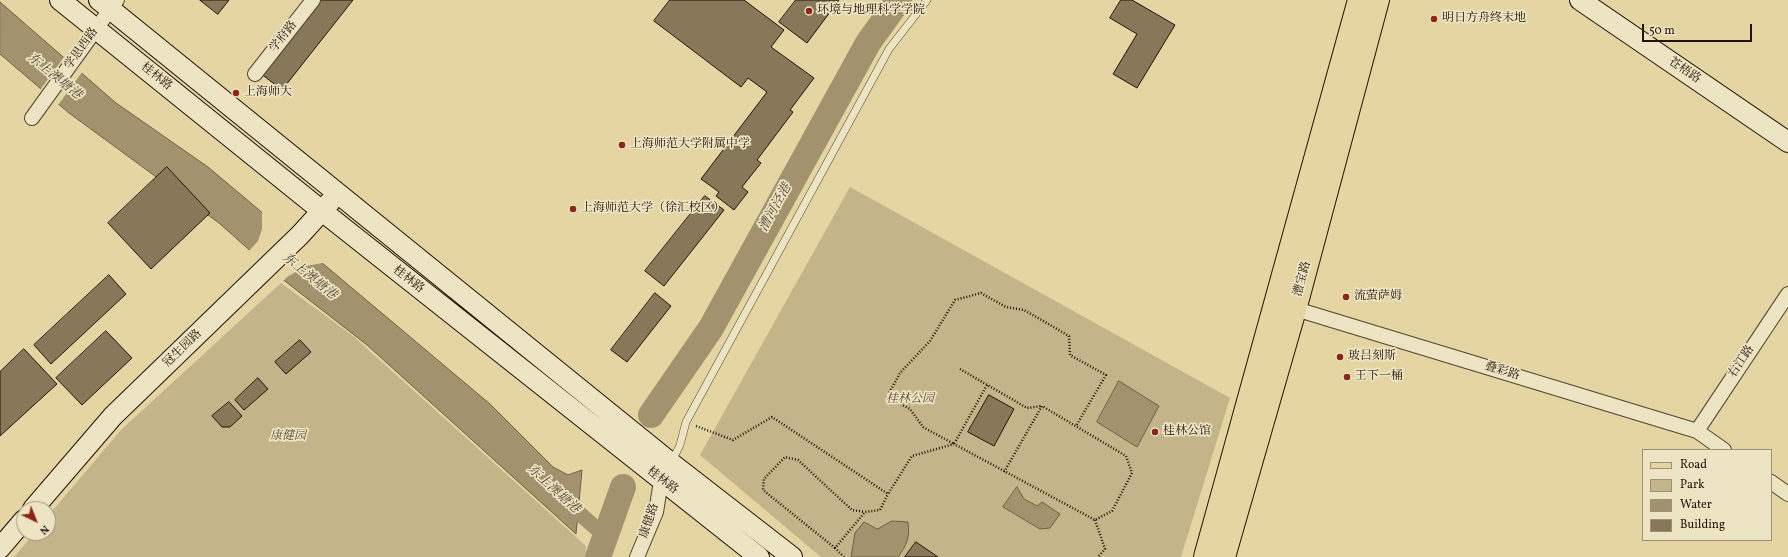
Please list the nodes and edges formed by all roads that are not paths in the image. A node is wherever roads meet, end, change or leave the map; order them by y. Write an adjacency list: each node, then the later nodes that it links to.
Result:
1 (60, 0): 8 (main road, 桂林路)
2 (313, 0): 9 (street, 学府路)
3 (927, 0): 18 (lane)
4 (1359, 0): 15 (main road, 漕宝路)
5 (1378, 0): 15 (main road, 漕宝路)
6 (1580, 0): 11 (main road, 苍梧路)
7 (109, 3): 8 (street, 学思西路); 12 (main road, 桂林路)
8 (96, 29): 10 (street, 学思西路); 13 (main road, 桂林路)
9 (255, 74)
10 (32, 118)
11 (1788, 142)
12 (339, 194): 13 (main road, 冠生园路); 18 (main road, 桂林路)
13 (322, 211): 19 (main road, 桂林路); 22 (main road, 冠生园路)
14 (1788, 294): 16 (street, 右江路)
15 (1285, 306): 16 (street, 叠彩路); 28 (main road, 漕宝路); 29 (main road, 漕宝路)
16 (1697, 431): 17 (street, 叠彩路)
17 (1723, 449)
18 (671, 463): 19 (street, 康健路); 27 (main road, 桂林路)
19 (661, 481): 25 (street, 康健路); 26 (main road, 桂林路)
20 (1772, 483): 21 (street)
21 (1788, 494)
22 (40, 501)
23 (16, 529): 24 (main road)
24 (0, 548)
25 (637, 557)
26 (759, 557)
27 (792, 557)
28 (1205, 557)
29 (1224, 557)

